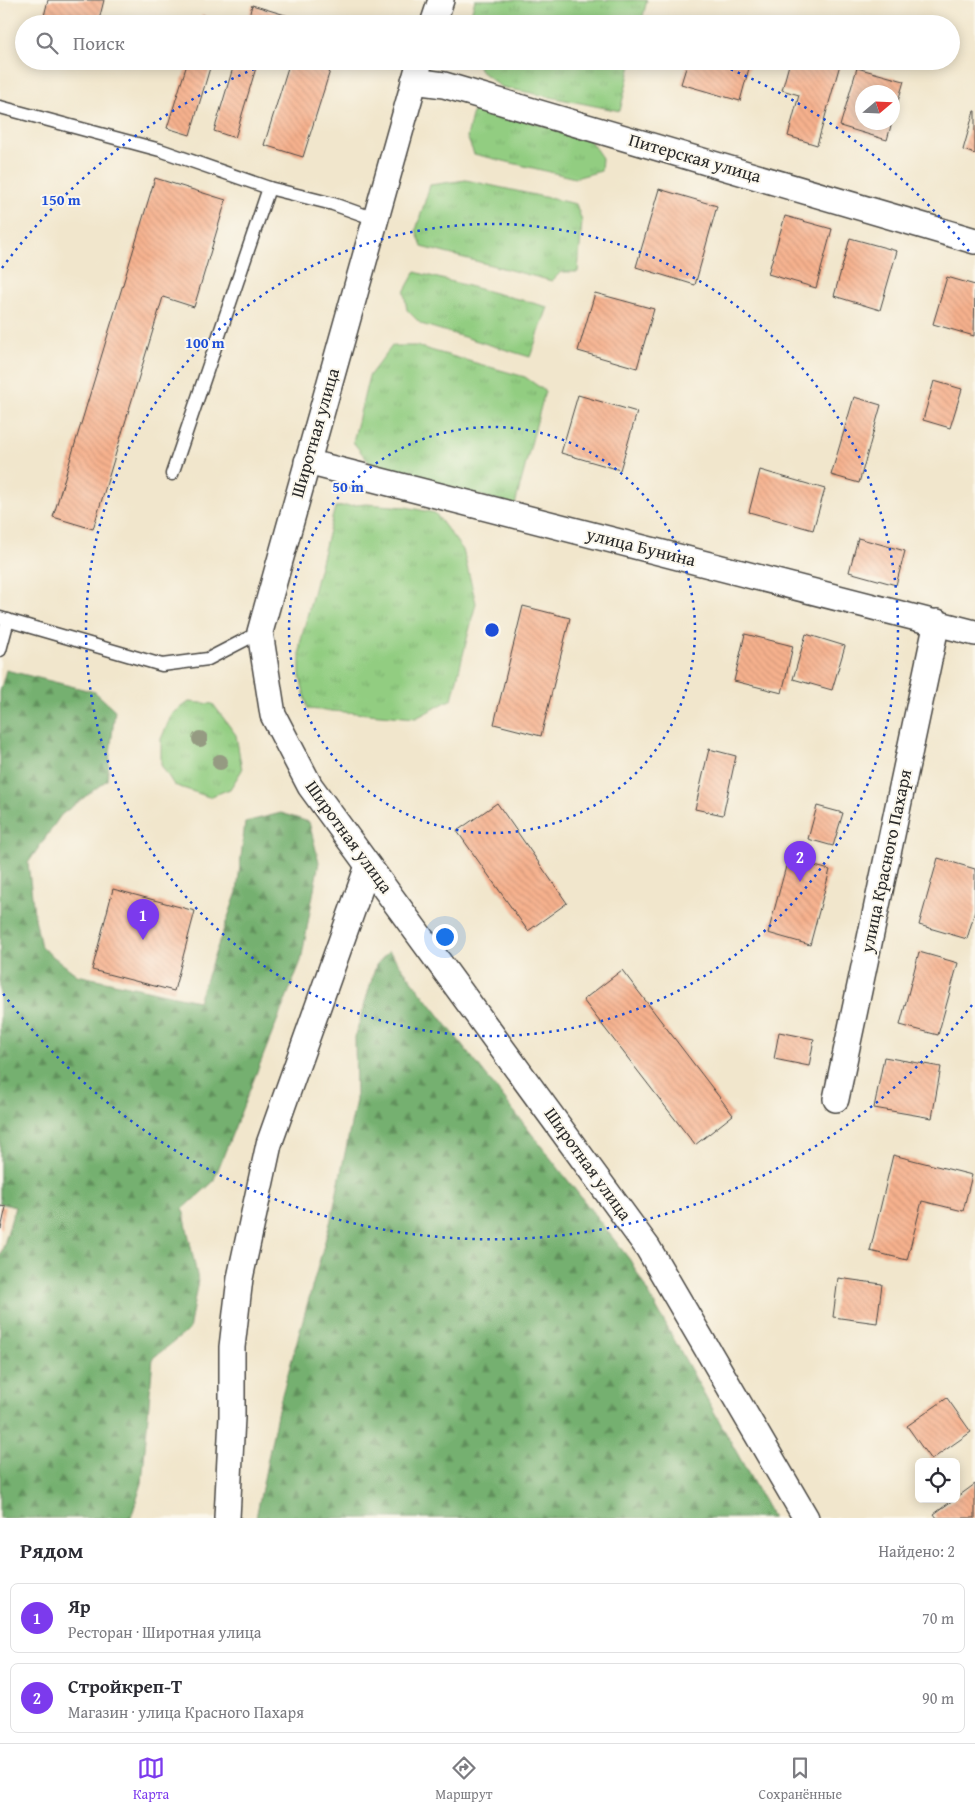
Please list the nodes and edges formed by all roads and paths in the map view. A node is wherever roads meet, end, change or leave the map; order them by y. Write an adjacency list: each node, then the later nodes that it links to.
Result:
1 (441, 0): 2 (street)
2 (436, 15)
3 (417, 71): 6 (street, Широтная улица); 7 (street, Питерская улица)
4 (0, 106): 5 (lane)
5 (269, 188): 6 (lane); 9 (lane)
6 (375, 219): 8 (street, Широтная улица)
7 (975, 240)
8 (307, 462): 11 (street, улица Бунина); 12 (street, Широтная улица)
9 (172, 474)
10 (4, 619): 12 (lane); 14 (lane)
11 (937, 622): 13 (street, улица Бунина); 16 (street, улица Красного Пахаря)
12 (260, 632): 15 (street, Широтная улица)
13 (975, 633)
14 (0, 650)
15 (368, 866): 17 (street); 18 (street, Широтная улица)
16 (836, 1100)
17 (227, 1518)
18 (806, 1518)

